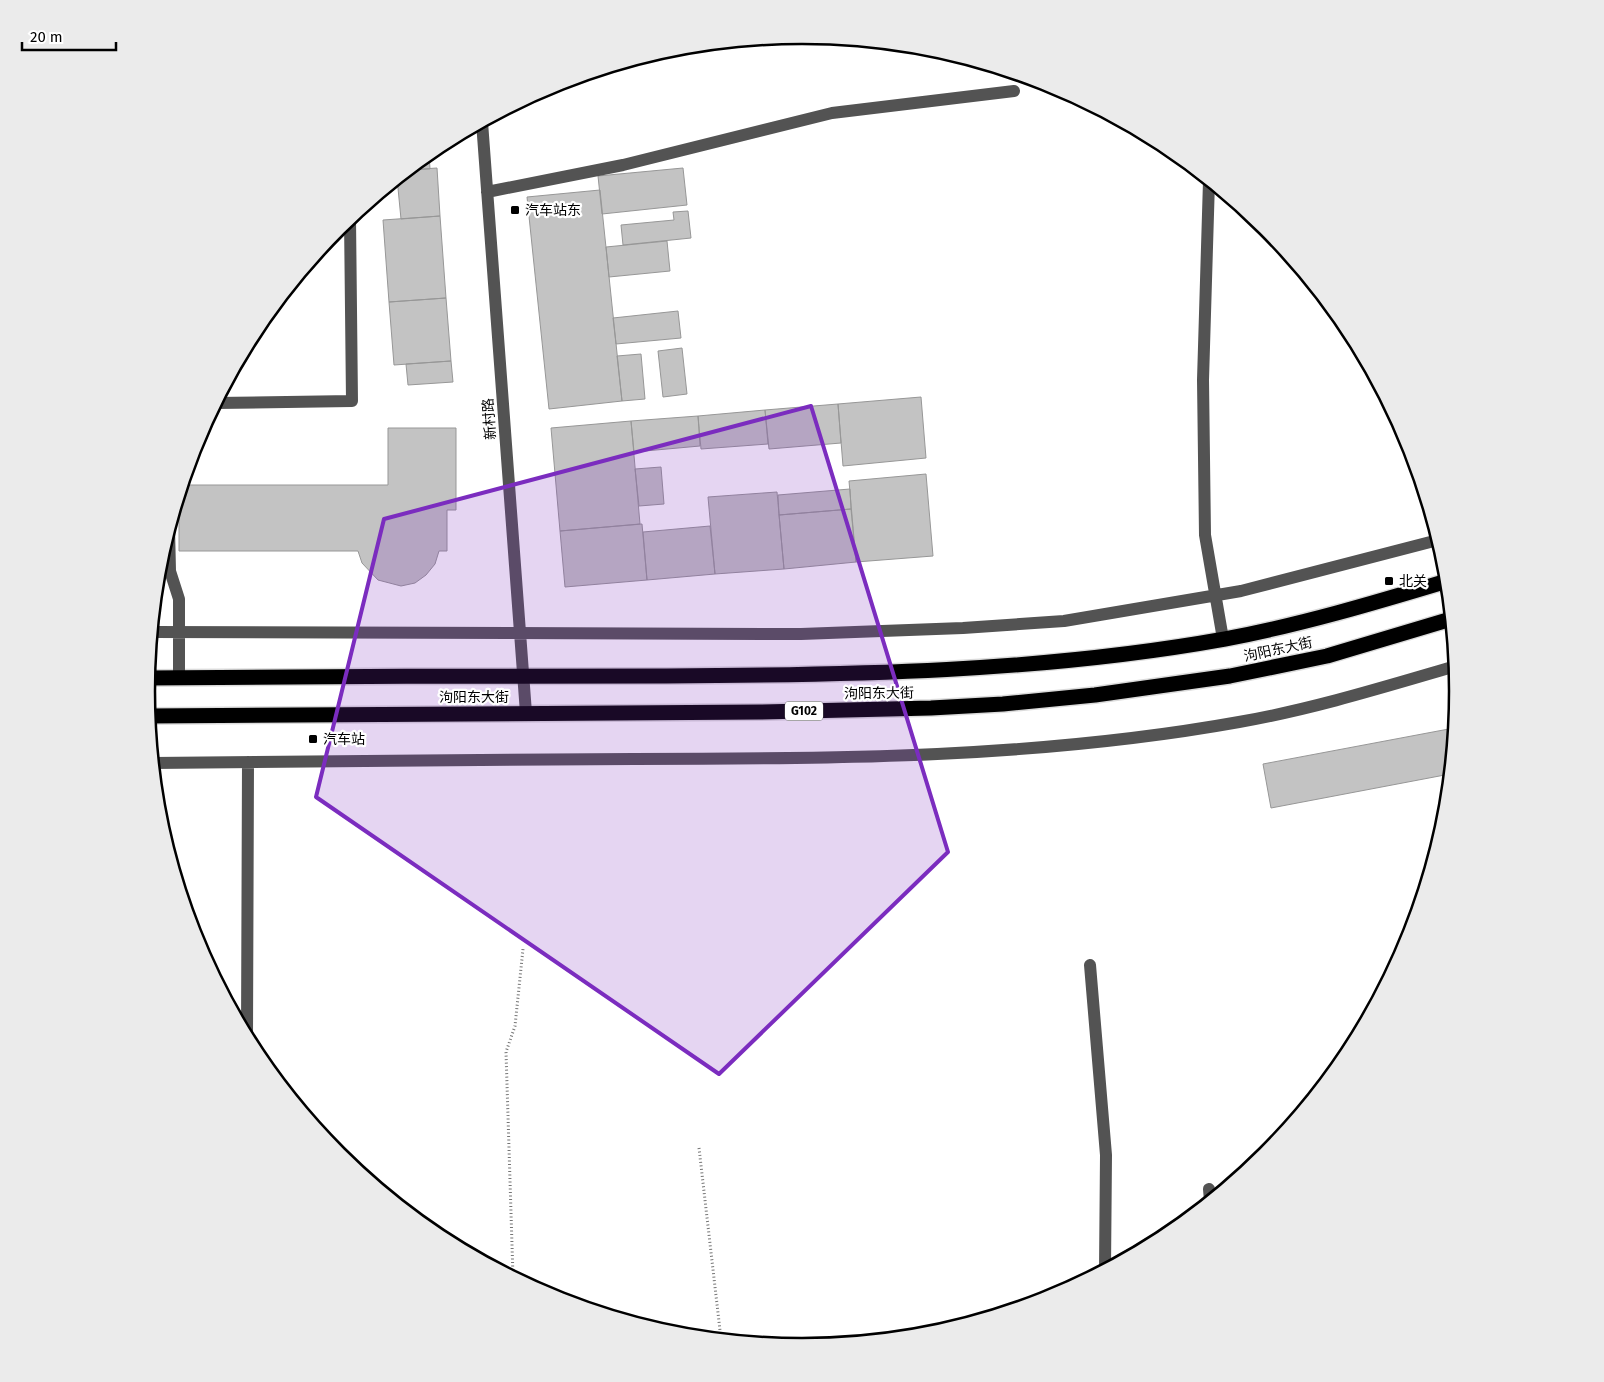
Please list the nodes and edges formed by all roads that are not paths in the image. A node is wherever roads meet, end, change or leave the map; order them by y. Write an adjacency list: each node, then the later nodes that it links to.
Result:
1 (1014, 91): 4 (street)
2 (482, 128): 4 (street, 新村路)
3 (1210, 189): 10 (street)
4 (487, 192): 14 (street, 新村路)
5 (350, 227): 6 (street)
6 (222, 403)
7 (1431, 542): 10 (street)
8 (170, 554): 13 (street)
9 (1440, 583): 15 (highway, 泃阳东大街)
10 (1216, 596): 14 (street); 15 (street)
11 (1445, 621): 20 (highway, 泃阳东大街 / G102)
12 (158, 632): 13 (street)
13 (179, 632): 14 (street); 19 (street)
14 (520, 633): 17 (street, 新村路)
15 (1223, 639): 17 (highway, 泃阳东大街)
16 (1448, 668): 22 (street)
17 (523, 676): 19 (highway, 泃阳东大街); 20 (street, 新村路)
18 (155, 678): 19 (highway, 泃阳东大街)
19 (178, 678)
20 (526, 713): 21 (highway, 泃阳东大街 / G102)
21 (156, 716)
22 (248, 762): 23 (street); 25 (street)
23 (159, 763)
24 (1090, 965): 26 (street)
25 (247, 1024)
26 (1105, 1263)

